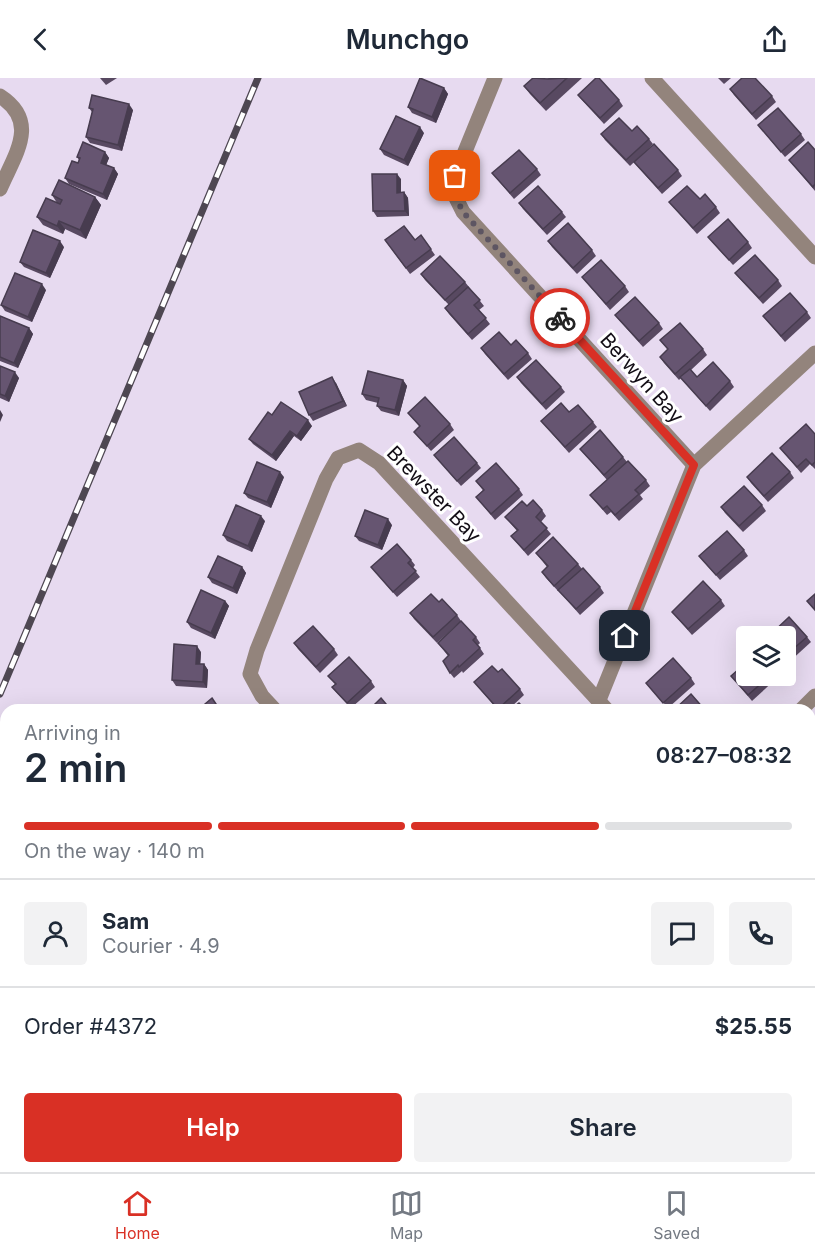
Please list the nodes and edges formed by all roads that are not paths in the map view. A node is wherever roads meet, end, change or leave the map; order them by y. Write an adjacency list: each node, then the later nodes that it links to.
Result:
1 (495, 78): 7 (street, Berwyn Bay)
2 (652, 78): 5 (street)
3 (0, 96): 4 (street)
4 (0, 189)
5 (815, 257)
6 (815, 353): 7 (street)
7 (694, 465): 10 (street)
8 (269, 704): 9 (street, Brewster Bay)
9 (602, 704)
10 (603, 704)

